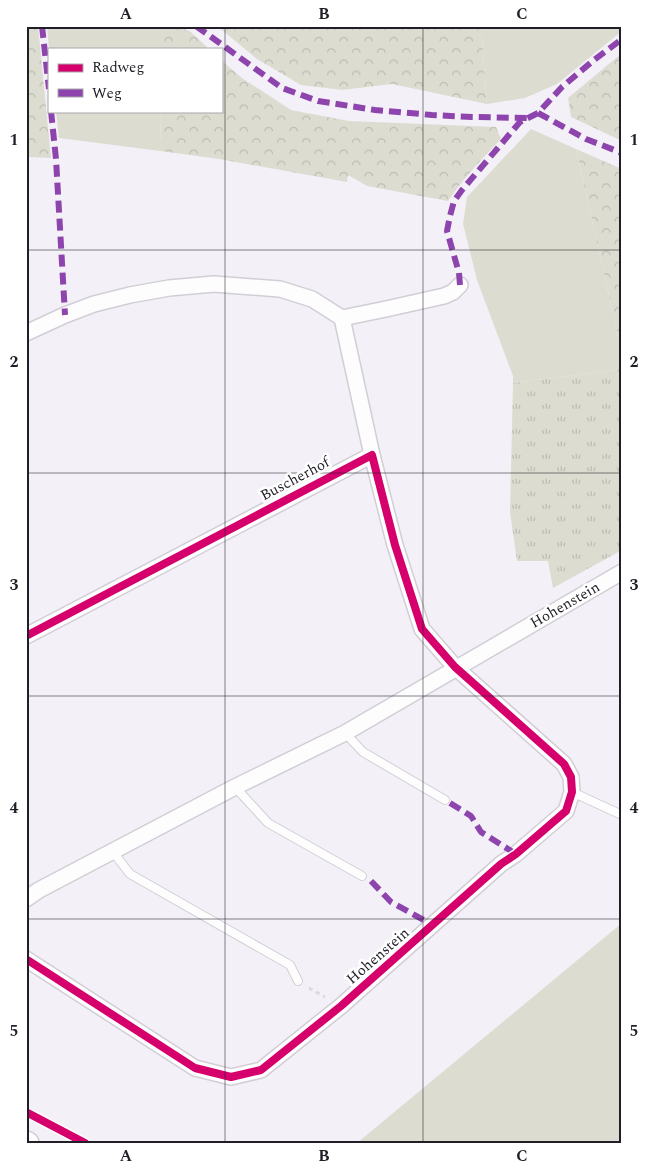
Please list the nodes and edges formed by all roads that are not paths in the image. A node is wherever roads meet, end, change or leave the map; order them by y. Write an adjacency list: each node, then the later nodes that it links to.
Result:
1 (460, 285): 2 (street)
2 (342, 318): 3 (street); 4 (street)
3 (26, 333)
4 (372, 455): 6 (street, Buscherhof); 7 (street)
5 (622, 572): 7 (street, Hohenstein)
6 (26, 636)
7 (456, 667): 8 (street, Hohenstein); 10 (street)
8 (345, 733): 9 (street, Hohenstein); 11 (lane)
9 (234, 788): 13 (street, Hohenstein); 14 (lane)
10 (572, 792): 12 (lane); 16 (street, Hohenstein)
11 (445, 800)
12 (622, 815)
13 (112, 852): 15 (street, Hohenstein); 17 (lane)
14 (362, 876)
15 (26, 899)
16 (26, 959)
17 (298, 981)

